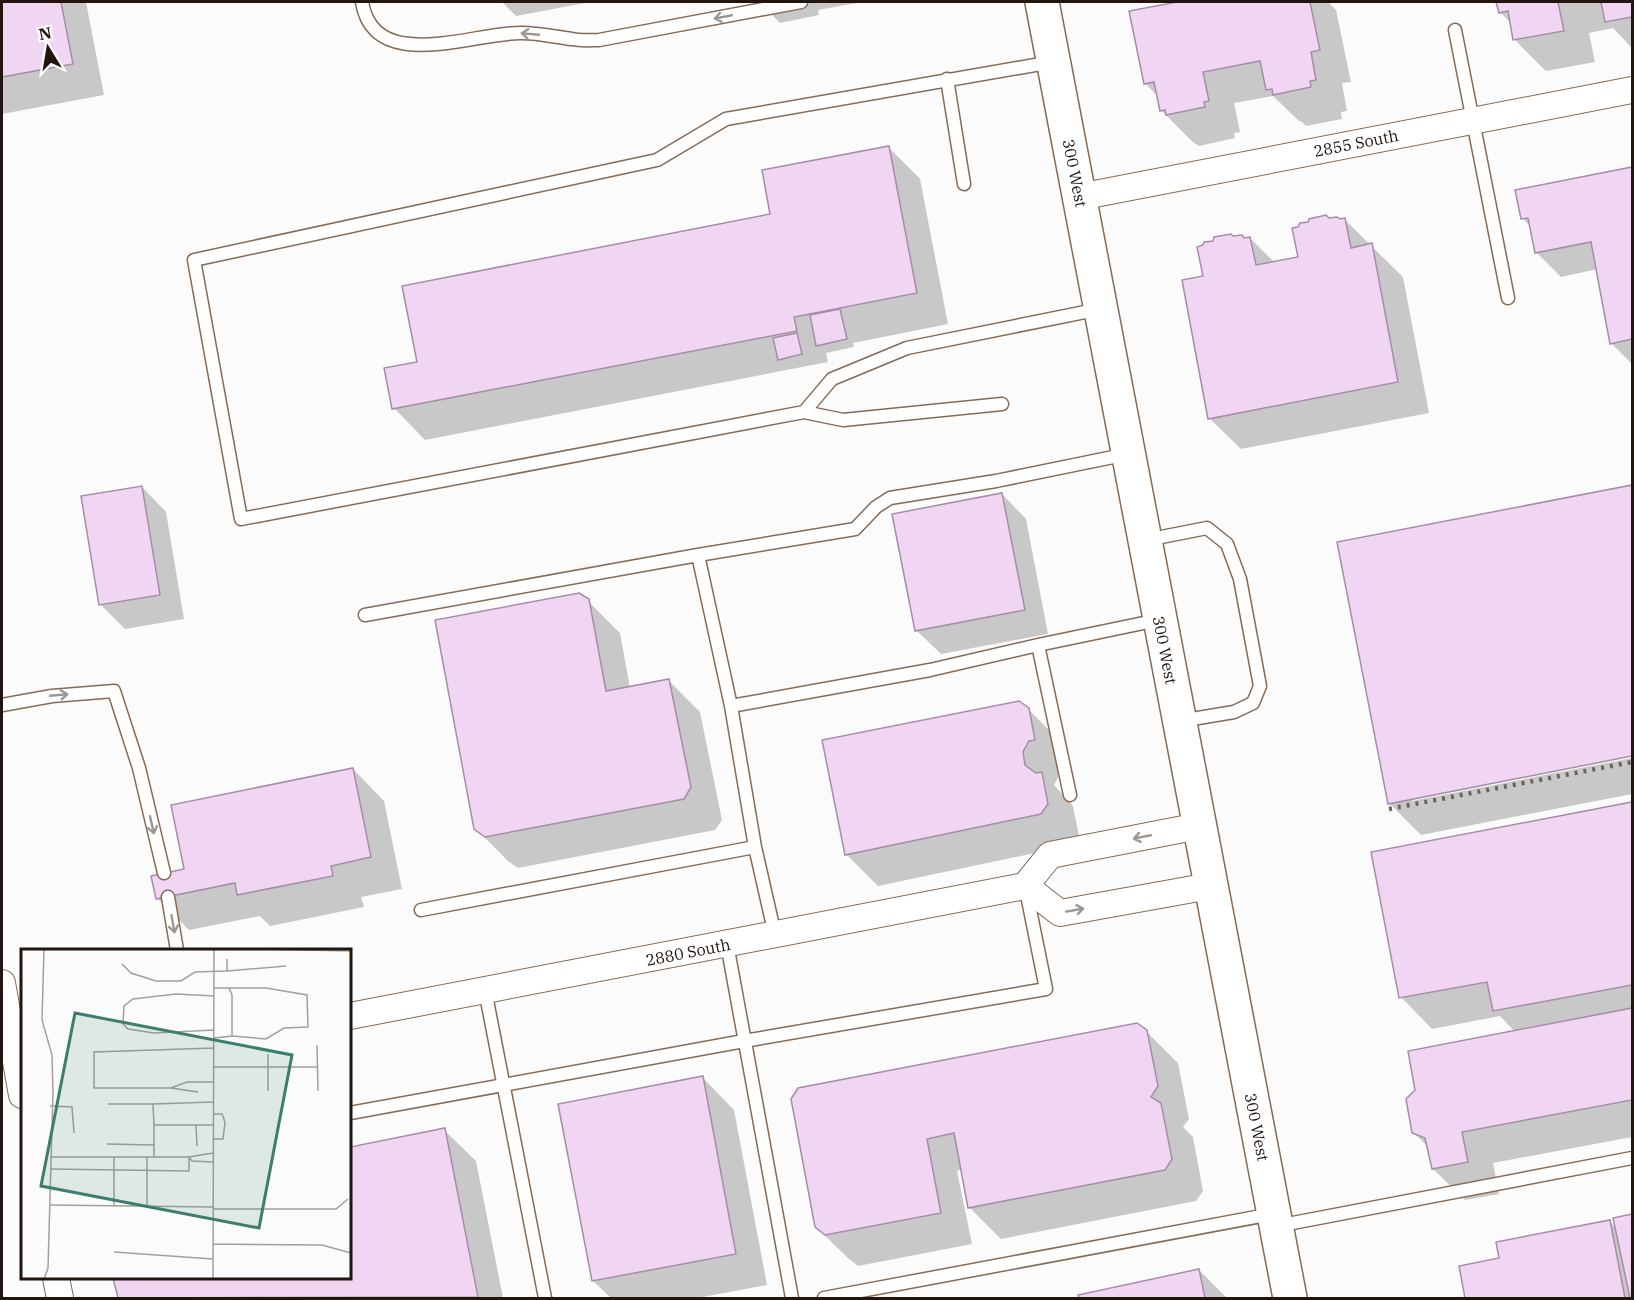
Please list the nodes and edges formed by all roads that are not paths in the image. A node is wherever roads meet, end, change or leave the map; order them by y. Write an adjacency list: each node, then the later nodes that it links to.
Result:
1 (362, 2): 2 (lane, one-way to 1)
2 (801, 2)
3 (1042, 2): 5 (main road, 300 West)
4 (1455, 30): 8 (lane)
5 (1053, 61): 6 (lane); 10 (main road, 300 West)
6 (946, 79): 9 (lane); 14 (lane)
7 (1632, 90): 8 (street, 2855 South)
8 (1473, 121): 10 (street, 2855 South); 11 (lane)
9 (964, 184)
10 (1079, 197): 12 (main road, 300 West)
11 (1508, 298)
12 (1100, 309): 14 (lane); 15 (main road, 300 West)
13 (1002, 404): 14 (lane)
14 (804, 412)
15 (1129, 454): 16 (main road, 300 West); 17 (lane)
16 (1145, 540): 19 (main road, 300 West); 23 (lane)
17 (698, 555): 18 (lane); 22 (lane)
18 (365, 615)
19 (1159, 620): 20 (lane); 23 (main road, 300 West)
20 (1038, 645): 22 (lane); 24 (lane)
21 (2, 705): 27 (lane, one-way to 27)
22 (731, 706): 26 (lane)
23 (1179, 722): 25 (main road, 300 West)
24 (1070, 795)
25 (1199, 826): 28 (street, one-way to 28); 29 (main road, 300 West)
26 (755, 847): 31 (lane); 32 (lane)
27 (164, 873)
28 (1025, 886): 29 (street, one-way to 29); 32 (street, 2880 South); 38 (lane)
29 (1210, 886): 43 (main road, 300 West)
30 (168, 897): 34 (lane, one-way to 34)
31 (421, 910)
32 (775, 935): 33 (street, 2880 South)
33 (727, 944): 36 (street, 2880 South); 38 (lane)
34 (177, 949)
35 (2, 983): 39 (street)
36 (485, 990): 37 (street, 2880 South); 40 (lane)
37 (351, 1016)
38 (744, 1041): 40 (lane); 47 (lane)
39 (21, 1080)
40 (505, 1086): 41 (lane); 46 (lane)
41 (351, 1113)
42 (1632, 1158): 43 (lane)
43 (1274, 1220): 48 (lane); 49 (main road, 300 West)
44 (56, 1279): 45 (street)
45 (60, 1299)
46 (545, 1299)
47 (792, 1299)
48 (824, 1299)
49 (1290, 1299)

